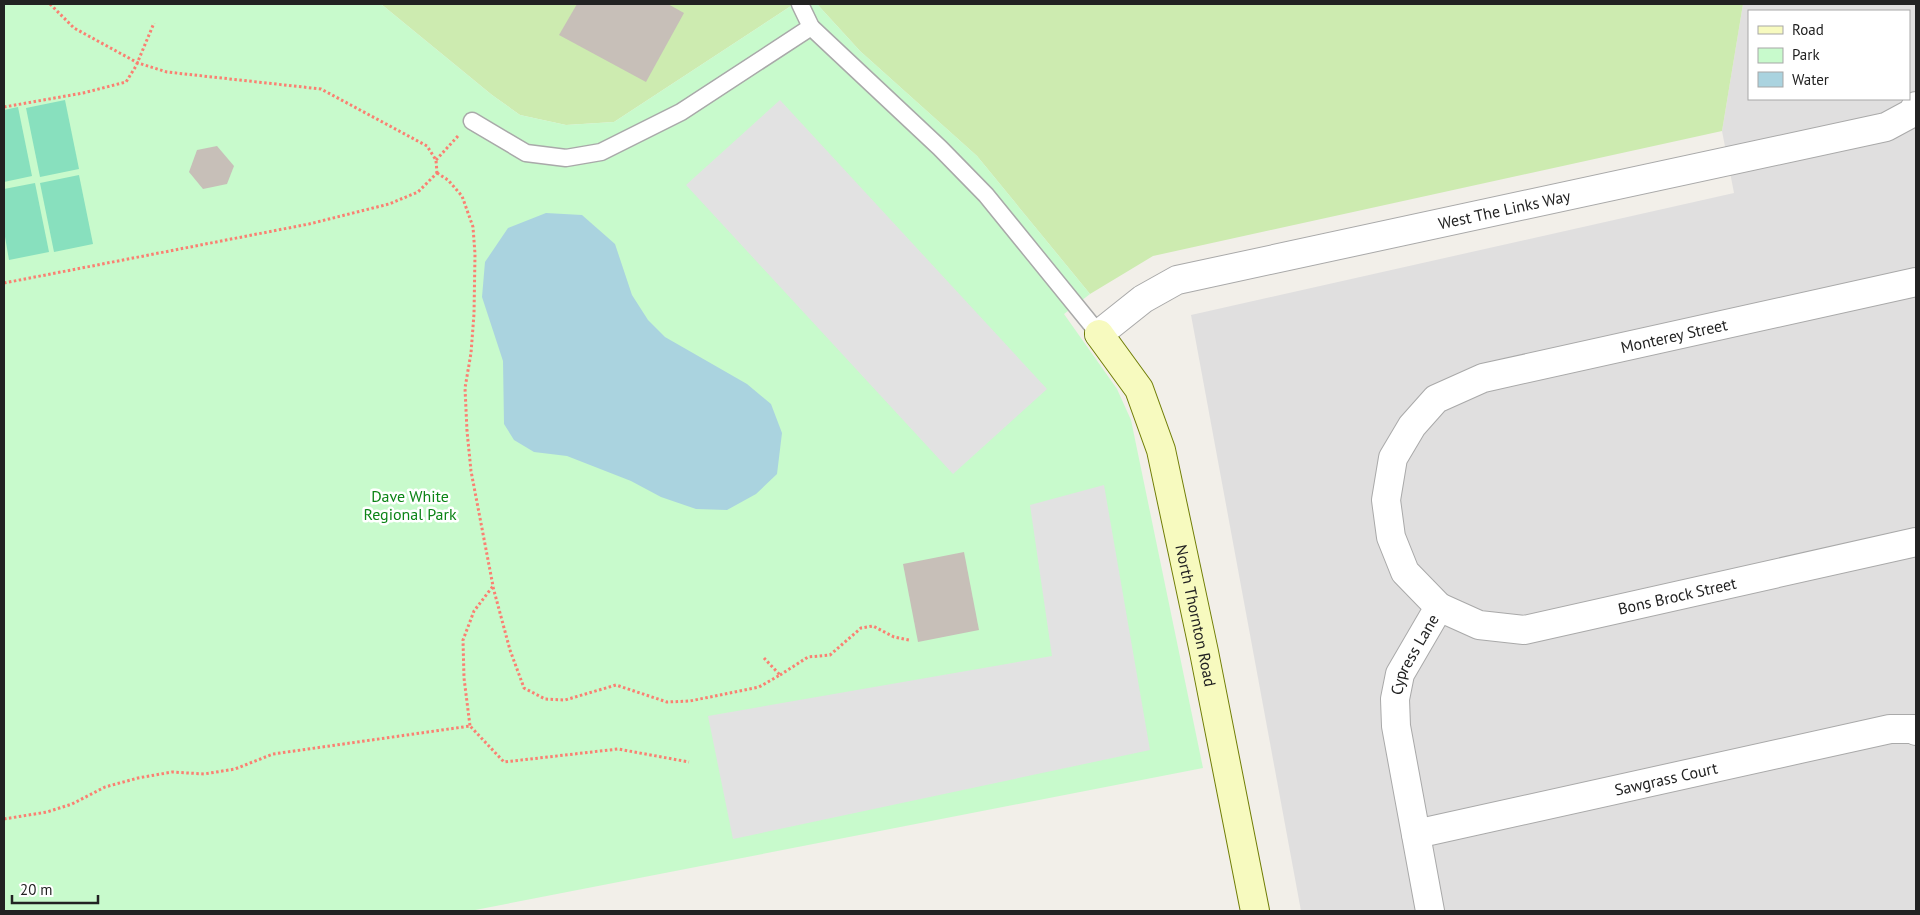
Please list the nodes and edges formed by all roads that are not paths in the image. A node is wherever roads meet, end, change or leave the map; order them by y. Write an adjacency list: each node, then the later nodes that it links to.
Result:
1 (800, 4): 2 (lane)
2 (811, 27): 4 (lane); 6 (lane)
3 (1916, 106): 6 (street, West The Links Way)
4 (472, 121)
5 (1916, 282): 7 (street, Monterey Street)
6 (1099, 334): 12 (street, North Thornton Road)
7 (1436, 399): 9 (street, Cypress Lane)
8 (1916, 542): 9 (street, Bons Brock Street)
9 (1440, 607): 11 (street, Cypress Lane)
10 (1916, 731): 11 (street, Sawgrass Court)
11 (1416, 834): 13 (street, Cypress Lane)
12 (1255, 911)
13 (1430, 911)

